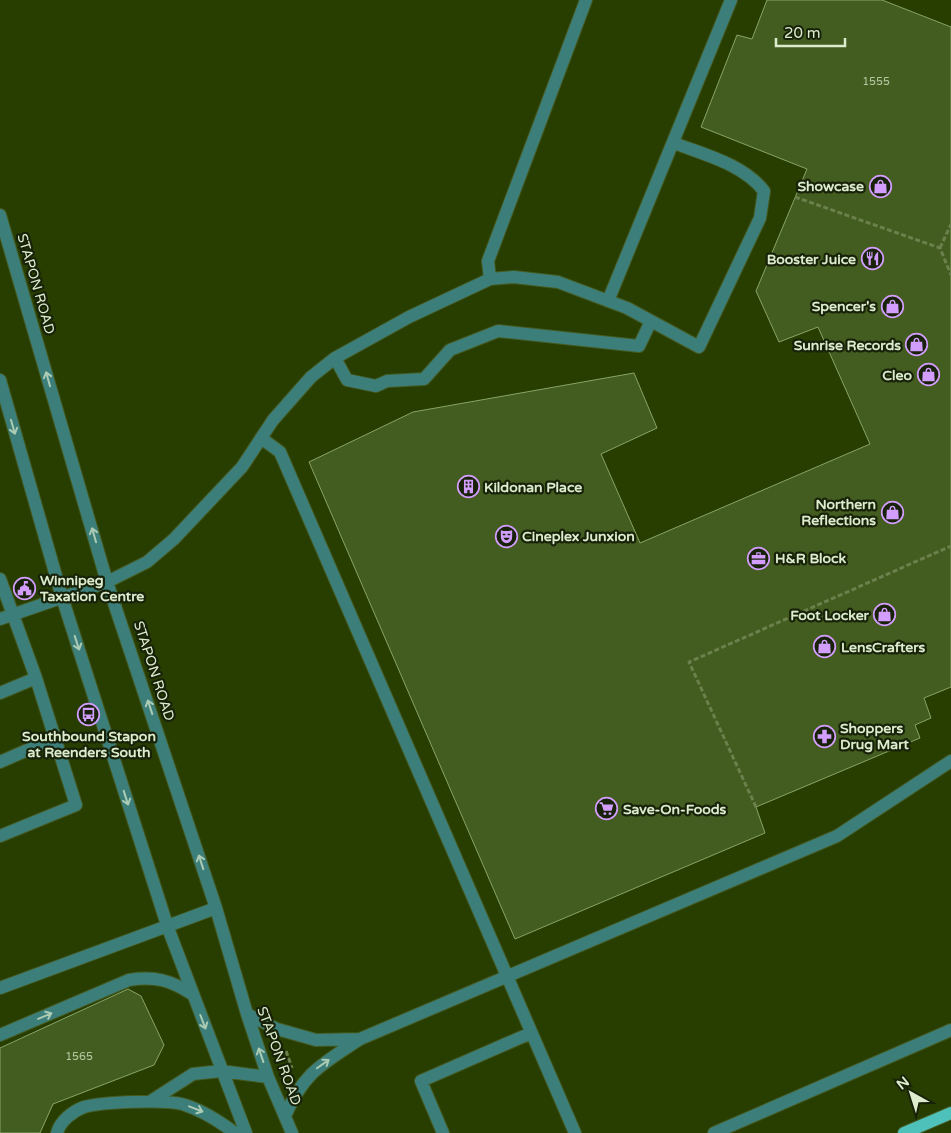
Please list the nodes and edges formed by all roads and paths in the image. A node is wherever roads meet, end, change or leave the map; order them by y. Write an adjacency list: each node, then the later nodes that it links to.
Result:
1 (586, 0): 9 (street)
2 (731, 0): 3 (street)
3 (674, 143): 10 (street); 11 (street)
4 (795, 196): 7 (path)
5 (0, 215): 17 (street, STAPON ROAD, one-way to 5)
6 (951, 224): 7 (path)
7 (940, 248): 8 (path)
8 (951, 275)
9 (490, 279): 10 (street); 12 (street)
10 (608, 301): 11 (street)
11 (651, 321): 12 (street)
12 (335, 358): 14 (street)
13 (0, 380): 18 (street, one-way to 18)
14 (261, 438): 17 (street); 30 (street)
15 (951, 546): 26 (path)
16 (0, 578): 19 (street)
17 (107, 582): 18 (street); 28 (street, STAPON ROAD, one-way to 17)
18 (62, 597): 19 (street); 29 (street, one-way to 29)
19 (14, 614): 20 (street); 21 (street)
20 (0, 619)
21 (36, 678): 22 (street); 23 (street)
22 (0, 693)
23 (55, 738): 25 (street); 27 (street)
24 (951, 761): 30 (street)
25 (0, 762)
26 (756, 807)
27 (0, 836)
28 (216, 908): 29 (street); 33 (street, STAPON ROAD)
29 (168, 928): 31 (street); 32 (street)
30 (507, 977): 35 (street); 37 (street)
31 (0, 988)
32 (192, 994): 36 (street, one-way to 32); 39 (street, one-way to 39)
33 (247, 1014): 37 (street); 41 (street, STAPON ROAD, one-way to 33)
34 (951, 1030): 51 (street)
35 (531, 1033): 49 (street); 50 (street)
36 (0, 1034)
37 (360, 1039): 44 (street, one-way to 37)
38 (285, 1048): 40 (path)
39 (221, 1071): 41 (street); 42 (street); 47 (street)
40 (295, 1076)
41 (268, 1077): 44 (street, STAPON ROAD)
42 (151, 1101): 45 (street); 46 (street, one-way to 46)
43 (951, 1113): 52 (main road)
44 (285, 1116): 48 (street, STAPON ROAD)
45 (57, 1133)
46 (235, 1133)
47 (246, 1133)
48 (292, 1133)
49 (443, 1133)
50 (575, 1133)
51 (714, 1133)
52 (904, 1133)

